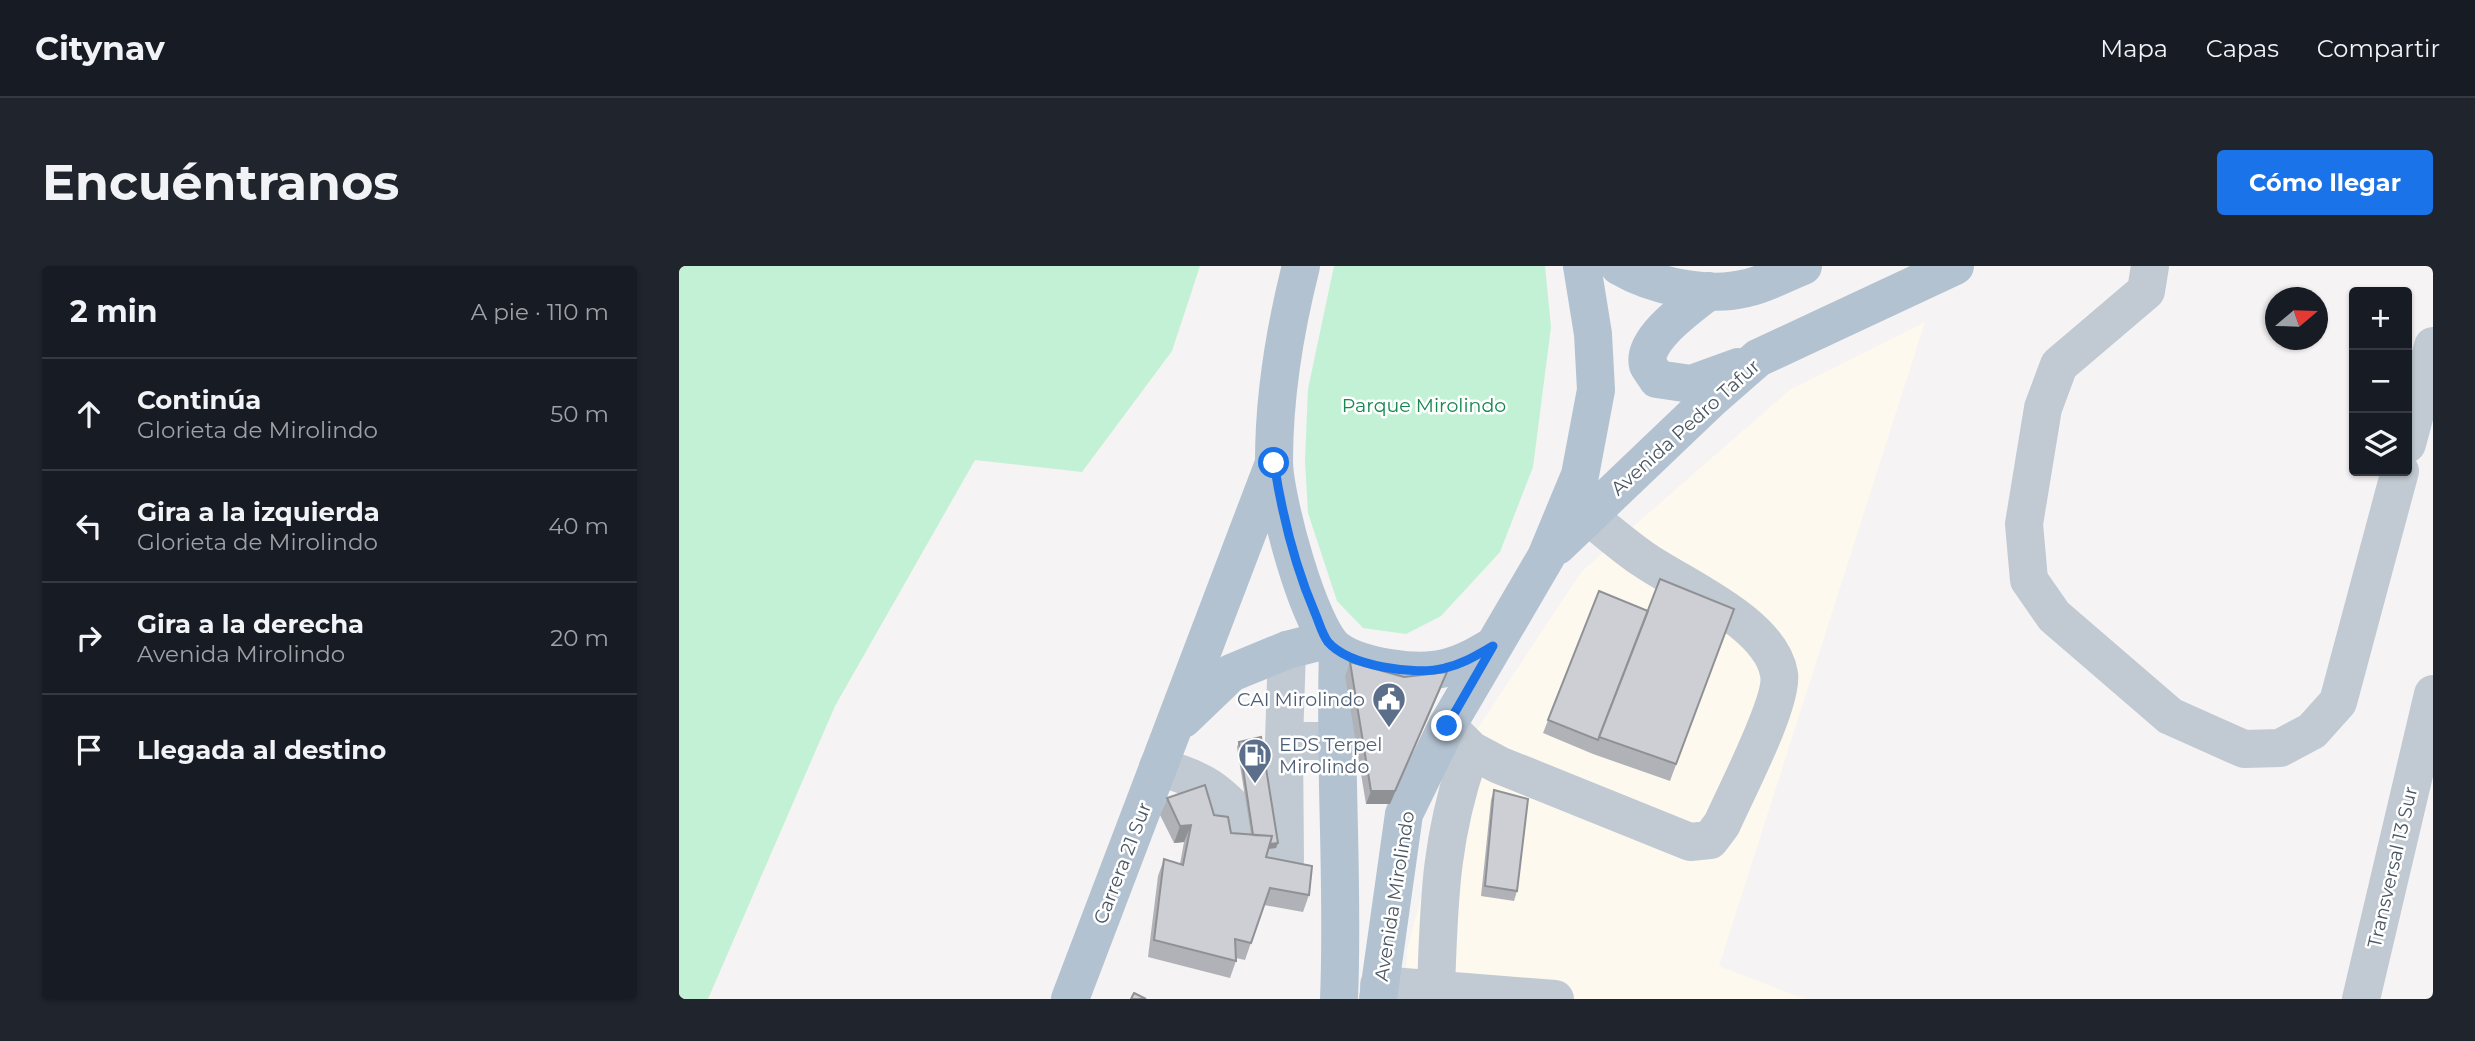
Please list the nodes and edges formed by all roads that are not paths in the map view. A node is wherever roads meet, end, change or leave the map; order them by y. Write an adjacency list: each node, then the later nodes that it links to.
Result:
1 (1301, 266): 11 (main road)
2 (1582, 266): 14 (main road)
3 (1619, 266): 7 (main road)
4 (1803, 266): 7 (main road)
5 (1955, 266): 9 (main road, Avenida Pedro Tafur)
6 (2150, 266): 12 (street)
7 (1709, 291): 9 (main road)
8 (2433, 346): 10 (street)
9 (1758, 358): 13 (main road, Avenida Pedro Tafur)
10 (2412, 425)
11 (1274, 463): 15 (main road); 19 (main road, Carrera 21 Sur)
12 (2399, 476)
13 (1588, 516): 14 (main road, Avenida Pedro Tafur); 20 (street)
14 (1546, 557): 16 (main road, Avenida Mirolindo)
15 (1332, 645): 16 (main road); 17 (main road, Carrera 21 Sur); 22 (main road)
16 (1493, 646): 20 (main road, Avenida Mirolindo)
17 (1287, 650): 19 (main road, Carrera 21 Sur); 21 (street)
18 (2433, 694): 31 (street, Transversal 13 Sur)
19 (1174, 728): 23 (main road, Carrera 21 Sur)
20 (1459, 738): 26 (street); 27 (main road, Avenida Mirolindo)
21 (1284, 741): 22 (street); 24 (street)
22 (1335, 741): 25 (main road)
23 (1158, 767): 24 (street); 28 (main road, Carrera 21 Sur)
24 (1268, 844): 25 (street)
25 (1342, 877): 29 (main road)
26 (1436, 990): 27 (street); 30 (street)
27 (1378, 992)
28 (1070, 999)
29 (1339, 999)
30 (1555, 999)
31 (2361, 999)

